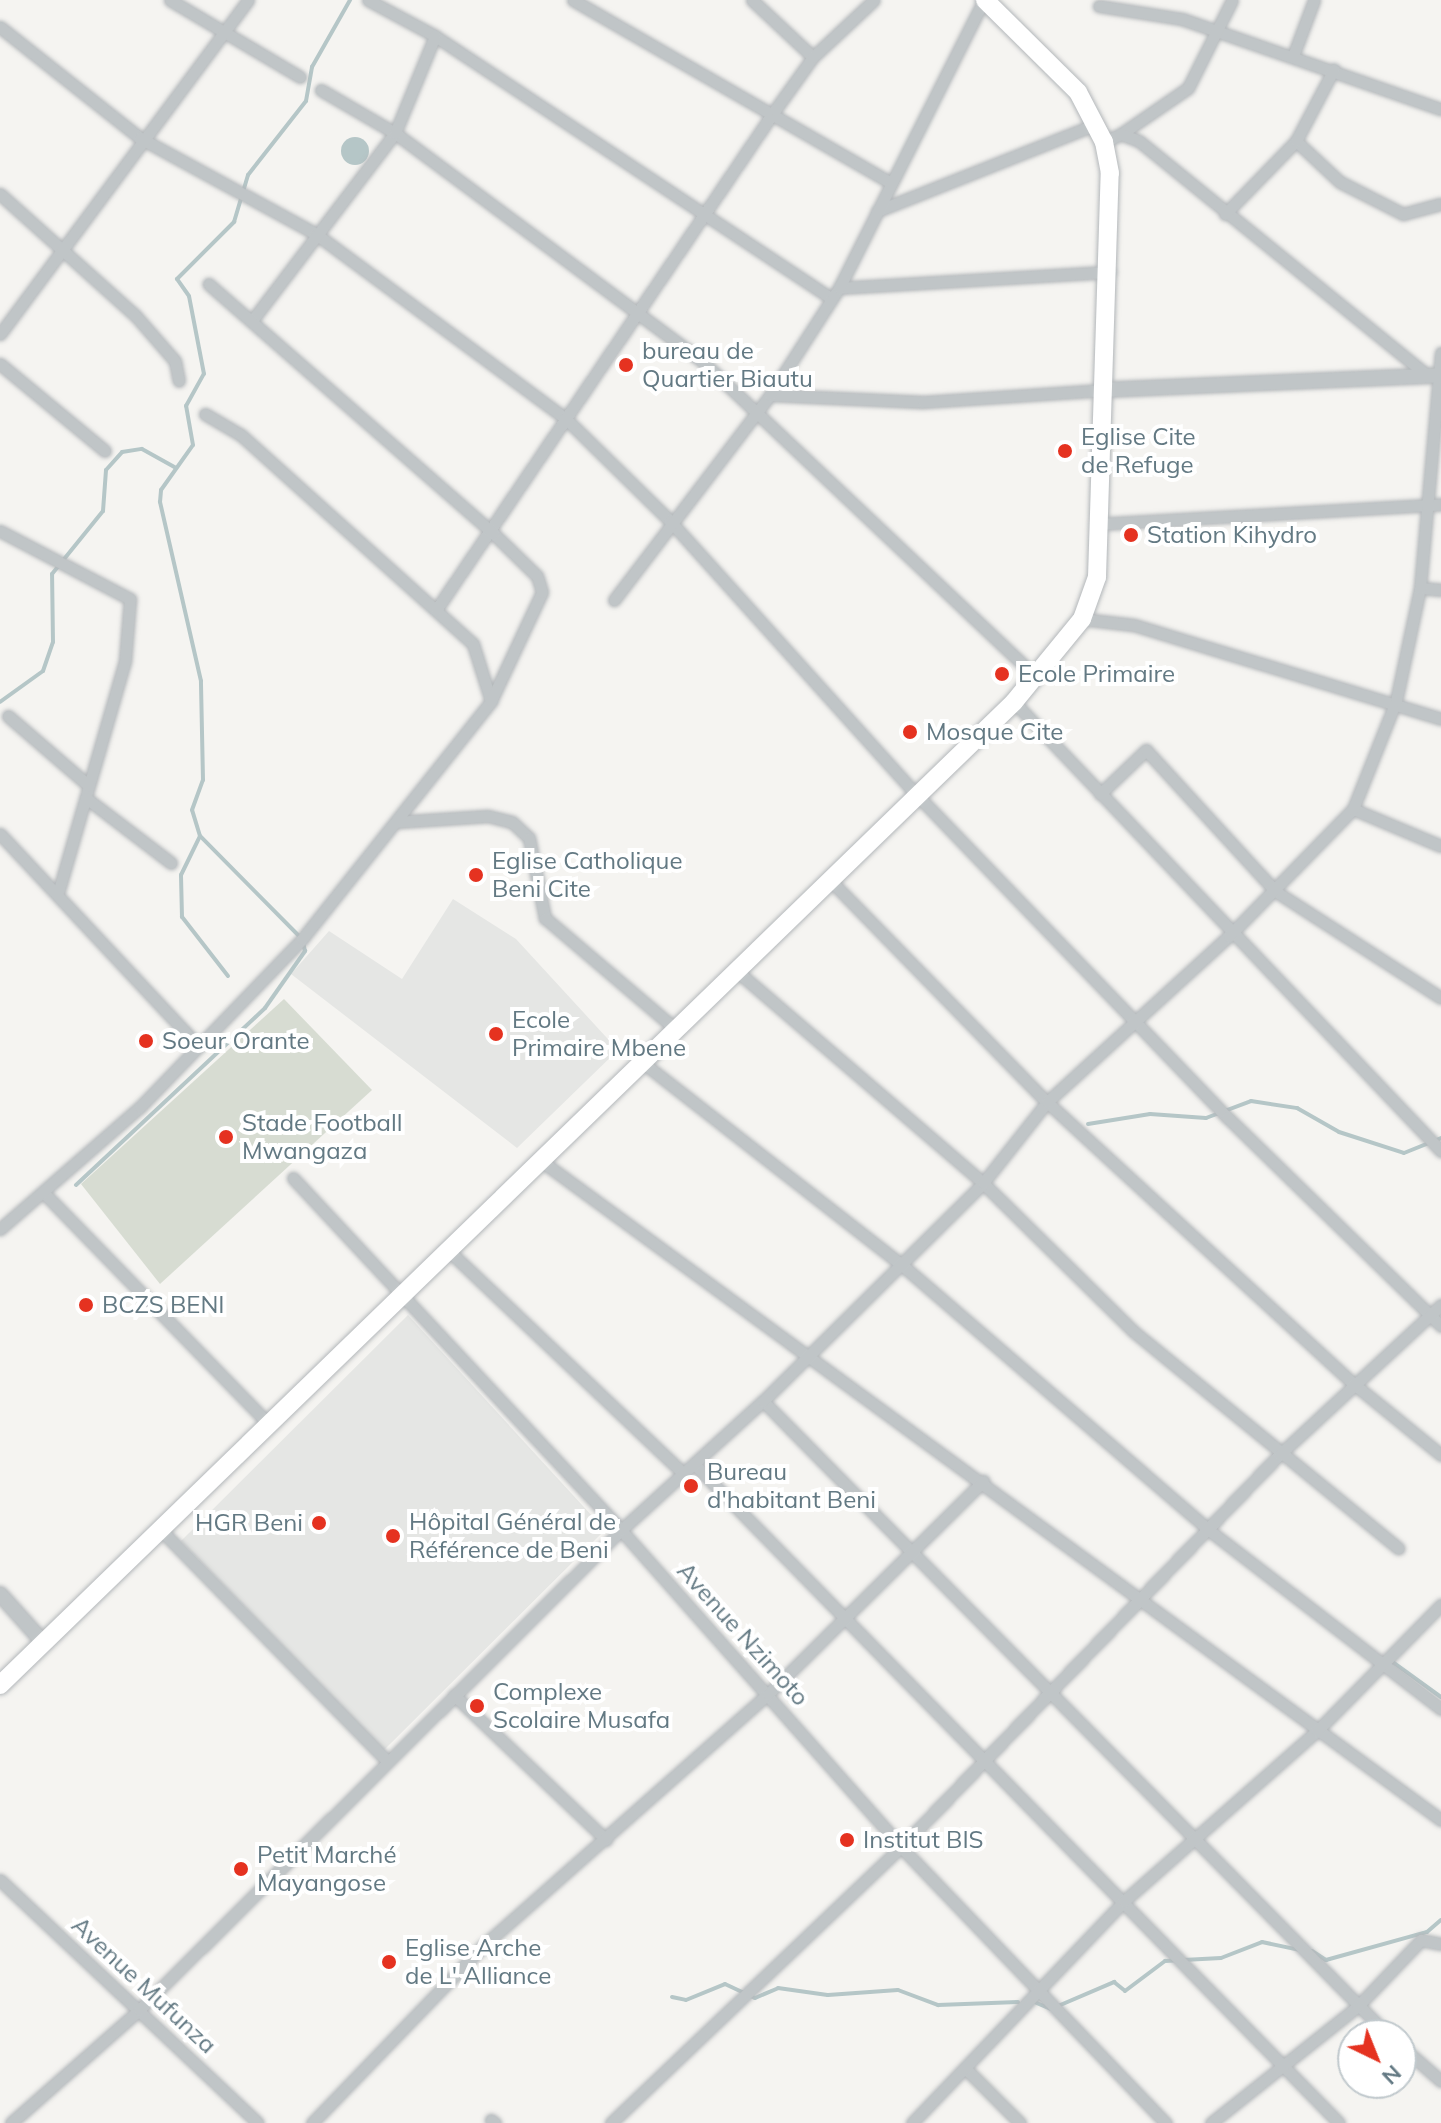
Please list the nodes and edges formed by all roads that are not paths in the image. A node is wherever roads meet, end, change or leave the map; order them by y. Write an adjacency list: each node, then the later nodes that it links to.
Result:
1 (170, 0): 14 (street)
2 (248, 0): 14 (street)
3 (368, 0): 15 (street)
4 (573, 0): 10 (street)
5 (752, 0): 17 (street)
6 (874, 0): 17 (street)
7 (985, 0): 23 (highway); 28 (street)
8 (1232, 0): 13 (street)
9 (1314, 0): 16 (street)
10 (590, 4): 22 (street)
11 (1099, 6): 13 (street)
12 (0, 27): 25 (street)
13 (1221, 32): 16 (street); 26 (street)
14 (221, 34): 19 (street); 25 (street)
15 (435, 36): 24 (street); 31 (street)
16 (1293, 56): 18 (street)
17 (813, 57): 22 (street)
18 (1334, 69): 21 (street); 27 (street)
19 (300, 77)
20 (321, 90): 24 (street)
21 (1441, 109)
22 (775, 110): 28 (street); 31 (street)
23 (1097, 124): 26 (highway); 32 (street)
24 (395, 133): 34 (street); 40 (street)
25 (140, 138): 34 (street); 35 (street)
26 (1112, 138): 33 (street); 36 (highway)
27 (1296, 141): 30 (street); 33 (street)
28 (890, 182): 32 (street)
29 (0, 194): 35 (street)
30 (1441, 204)
31 (703, 211): 39 (street); 40 (street)
32 (877, 211): 38 (street)
33 (1225, 214): 45 (street)
34 (316, 234): 41 (street); 51 (street)
35 (62, 246): 42 (street); 46 (street)
36 (1111, 272): 38 (street); 47 (highway)
37 (209, 284): 41 (street)
38 (839, 288): 39 (street)
39 (832, 299): 48 (street)
40 (634, 311): 50 (street); 51 (street)
41 (254, 318): 58 (street)
42 (0, 334)
43 (1441, 353): 45 (street)
44 (0, 364): 52 (street)
45 (1436, 375): 47 (street); 54 (street)
46 (179, 381)
47 (1103, 390): 48 (street); 56 (highway)
48 (770, 395): 50 (street)
49 (205, 414): 62 (street)
50 (756, 414): 55 (street); 64 (street)
51 (565, 418): 55 (street); 58 (street)
52 (105, 451)
53 (1441, 504): 54 (street)
54 (1427, 505): 56 (street); 59 (street)
55 (670, 521): 61 (street); 71 (street)
56 (1099, 524): 63 (highway)
57 (0, 531): 70 (street)
58 (493, 533): 62 (street); 65 (street)
59 (1420, 588): 60 (street); 66 (street)
60 (1441, 590)
61 (614, 600)
62 (436, 610): 65 (street)
63 (1082, 619): 64 (highway); 66 (street)
64 (1037, 678): 67 (highway)
65 (491, 701): 75 (street)
66 (1396, 701): 69 (street); 74 (street)
67 (1014, 702): 71 (highway); 72 (street)
68 (8, 716): 70 (street)
69 (1441, 719)
70 (88, 785): 73 (street)
71 (916, 794): 79 (highway); 85 (street)
72 (1100, 794): 81 (street); 82 (street)
73 (86, 798): 78 (street); 80 (street)
74 (1353, 809): 77 (street); 81 (street)
75 (396, 822): 86 (street); 87 (street)
76 (0, 834): 80 (street)
77 (1441, 846)
78 (171, 863)
79 (830, 880): 83 (highway); 89 (street)
80 (59, 890): 87 (street)
81 (1275, 891): 82 (street); 84 (street)
82 (1229, 936): 85 (street); 90 (street)
83 (738, 972): 86 (highway); 93 (street)
84 (1441, 998)
85 (1136, 1023): 89 (street); 100 (street)
86 (678, 1031): 88 (highway)
87 (199, 1047): 94 (street)
88 (642, 1062): 91 (highway); 97 (street)
89 (1047, 1102): 93 (street); 103 (street)
90 (1436, 1145)
91 (540, 1160): 96 (highway); 102 (street)
92 (293, 1178): 98 (street, Avenue Nzimoto)
93 (983, 1183): 97 (street); 106 (street)
94 (46, 1195): 95 (street); 105 (street)
95 (0, 1229)
96 (448, 1250): 98 (highway); 109 (street)
97 (902, 1265): 102 (street); 113 (street)
98 (404, 1293): 105 (highway); 112 (street, Avenue Nzimoto)
99 (1441, 1305): 100 (street)
100 (1430, 1316): 101 (street); 103 (street)
101 (1441, 1326)
102 (808, 1356): 104 (street); 110 (street)
103 (1355, 1385): 106 (street); 107 (street)
104 (763, 1401): 108 (street); 115 (street)
105 (268, 1423): 111 (highway)
106 (1279, 1455): 113 (street); 114 (street)
107 (1441, 1455)
108 (694, 1464): 109 (street); 119 (street)
109 (684, 1474): 112 (street)
110 (983, 1481): 115 (street); 117 (street)
111 (160, 1529): 120 (highway); 128 (street)
112 (621, 1530): 123 (street, Avenue Nzimoto); 125 (street)
113 (1210, 1531): 117 (street); 121 (street)
114 (1398, 1548)
115 (913, 1550): 119 (street); 124 (street)
116 (0, 1594): 120 (street)
117 (1146, 1599): 124 (street); 127 (street)
118 (1441, 1605): 121 (street)
119 (846, 1616): 123 (street); 129 (street)
120 (42, 1641): 122 (highway)
121 (1382, 1666): 126 (street); 127 (street)
122 (0, 1685)
123 (768, 1694): 132 (street); 133 (street, Avenue Nzimoto)
124 (1054, 1694): 129 (street); 131 (street)
125 (454, 1695): 128 (street); 132 (street)
126 (1441, 1709)
127 (1317, 1731): 130 (street); 131 (street)
128 (387, 1761): 139 (street)
129 (986, 1761): 133 (street); 135 (street)
130 (1441, 1820)
131 (1193, 1836): 135 (street); 138 (street)
132 (606, 1840): 147 (street)
133 (901, 1847): 137 (street, Avenue Nzimoto); 148 (street)
134 (0, 1880): 139 (street, Avenue Mufunza)
135 (1124, 1901): 137 (street); 143 (street)
136 (1441, 1944): 138 (street)
137 (1039, 1987): 142 (street); 151 (street, Avenue Nzimoto)
138 (1357, 2007): 140 (street); 143 (street)
139 (139, 2010): 145 (street); 146 (street, Avenue Mufunza)
140 (1370, 2019)
141 (1417, 2060): 144 (street)
142 (965, 2068): 149 (street); 150 (street)
143 (1284, 2068): 152 (street); 153 (street)
144 (1441, 2081)
145 (11, 2123)
146 (258, 2123)
147 (312, 2123)
148 (611, 2123)
149 (912, 2123)
150 (1020, 2123)
151 (1166, 2123)
152 (1211, 2123)
153 (1339, 2123)

